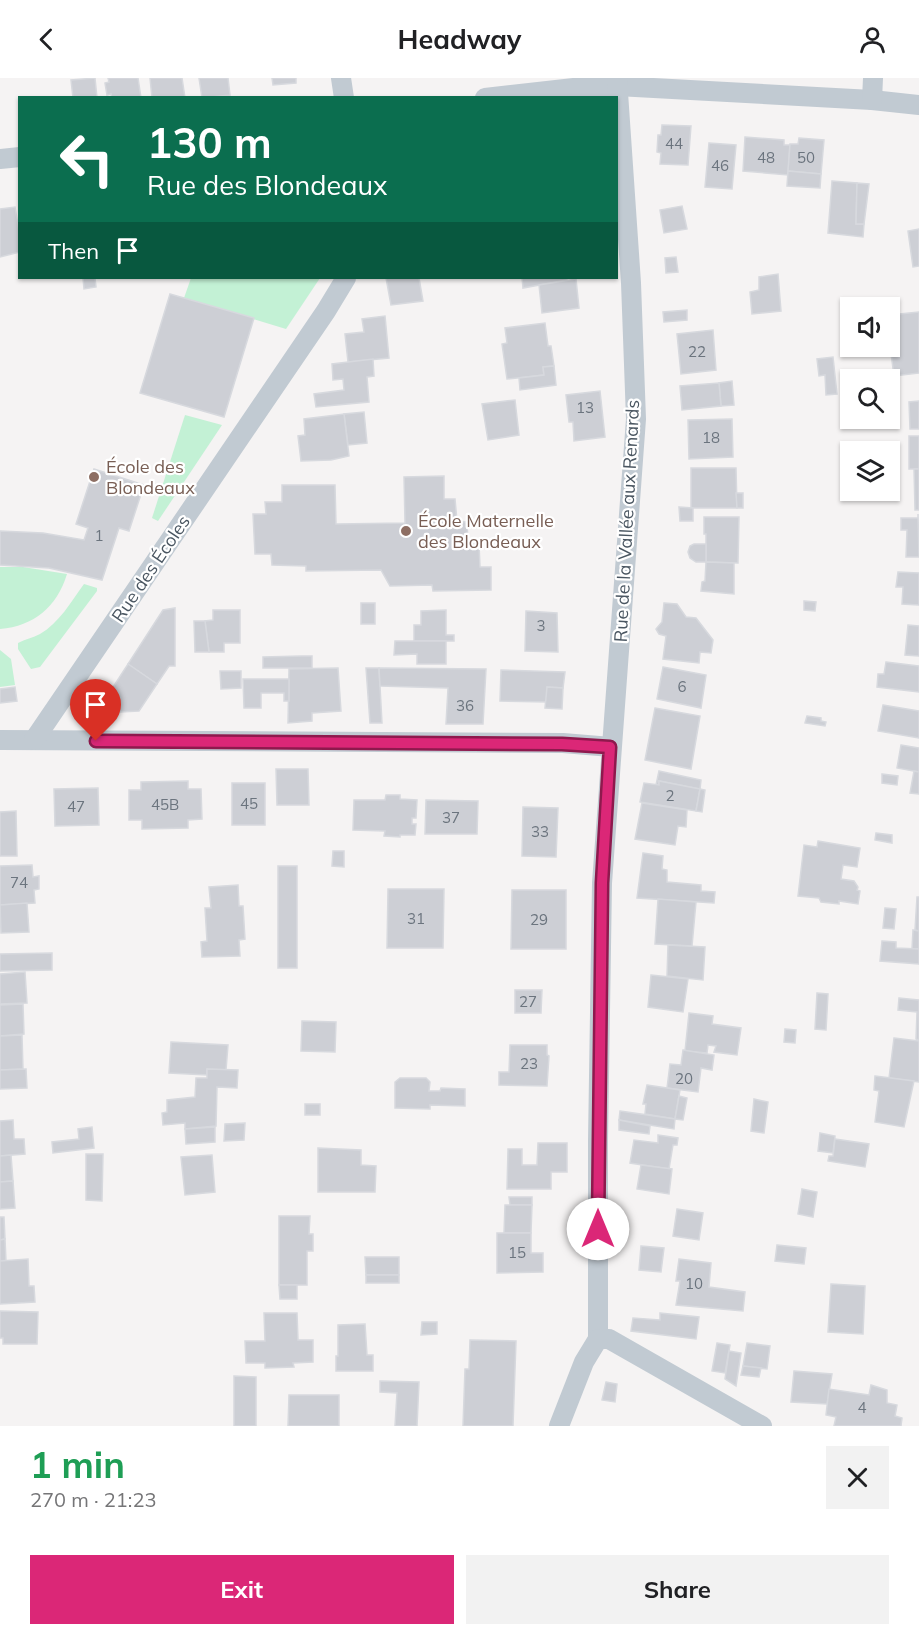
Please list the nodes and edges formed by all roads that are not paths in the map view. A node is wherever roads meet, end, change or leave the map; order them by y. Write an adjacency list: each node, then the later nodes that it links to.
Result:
1 (341, 78): 4 (street)
2 (873, 78): 7 (street)
3 (617, 82): 5 (street); 7 (street)
4 (344, 96)
5 (503, 96)
6 (618, 96): 14 (street, Rue de la Vallée aux Renards)
7 (872, 100): 8 (street)
8 (919, 105)
9 (18, 157): 10 (street)
10 (0, 159)
11 (345, 279): 13 (street, Rue des Écoles)
12 (0, 740): 13 (street)
13 (34, 740): 14 (street)
14 (610, 747): 15 (street, Rue de la Vallée aux Renards)
15 (598, 1339): 16 (street); 17 (street)
16 (560, 1426)
17 (762, 1426)

